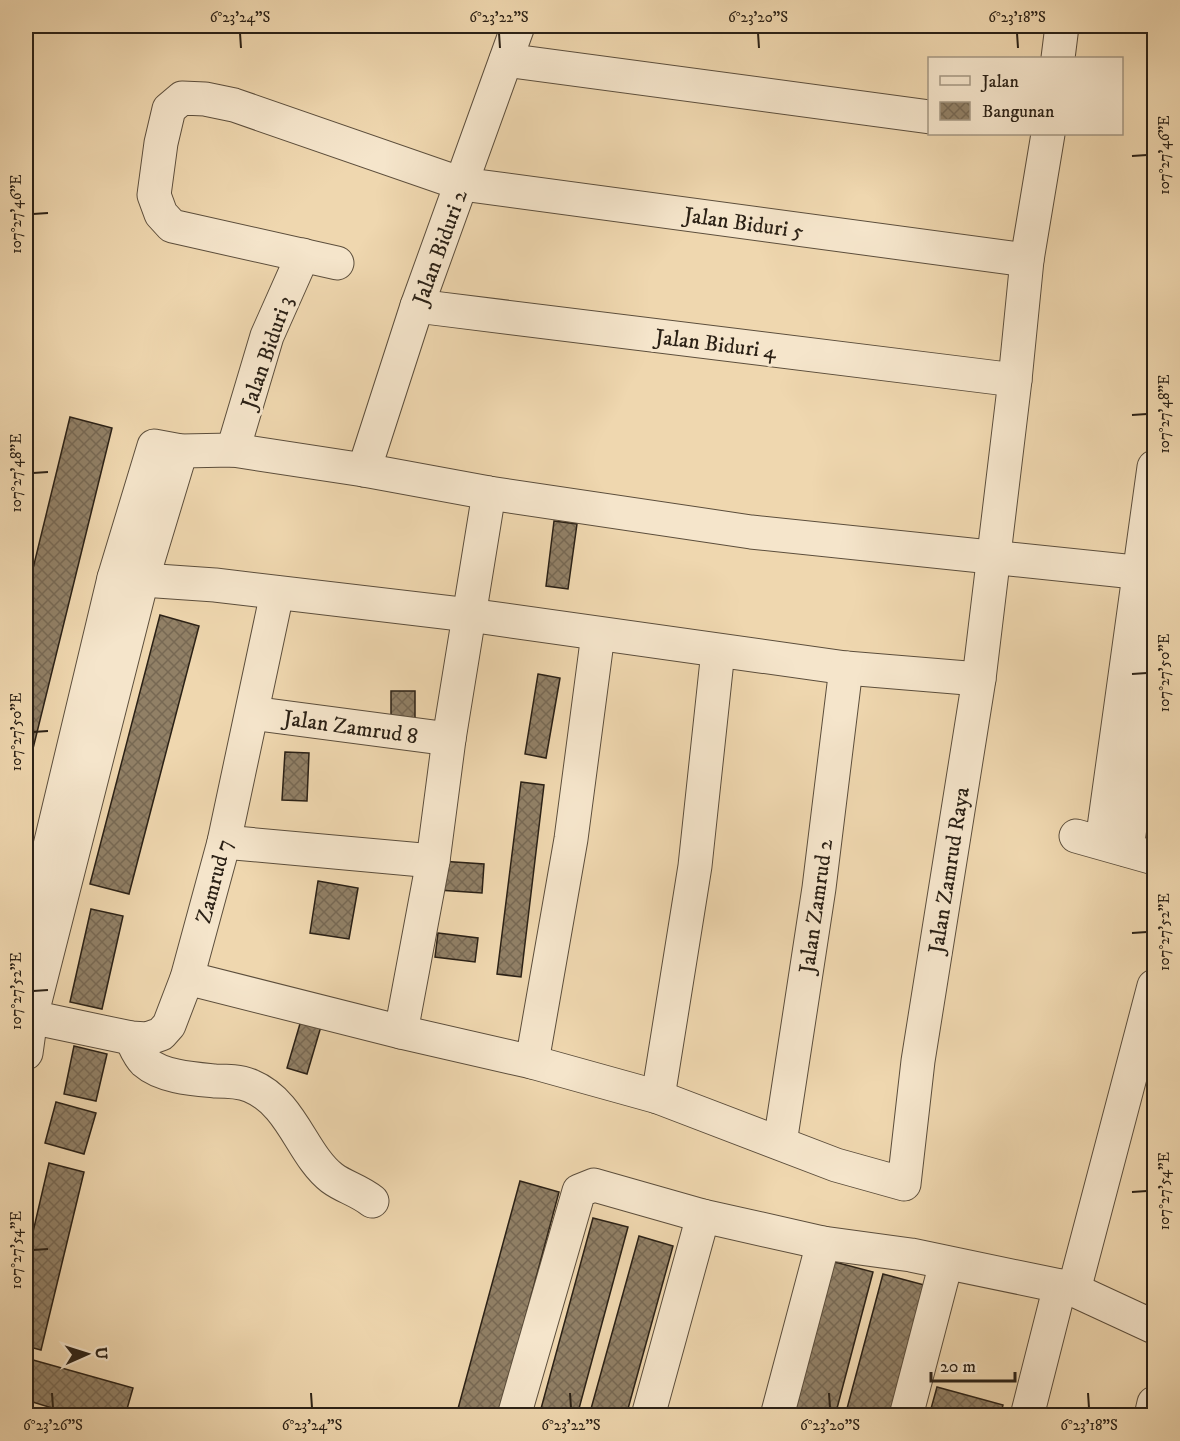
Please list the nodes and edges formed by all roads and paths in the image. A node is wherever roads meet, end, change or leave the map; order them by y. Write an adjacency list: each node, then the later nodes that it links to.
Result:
1 (518, 26): 4 (street, Jalan Biduri 2)
2 (1062, 26): 3 (street)
3 (1058, 57)
4 (506, 60): 5 (street); 7 (street, Jalan Biduri 2)
5 (928, 117)
6 (1048, 135): 9 (street, Jalan Zamrud Raya)
7 (462, 184): 8 (street, Jalan Biduri 5); 9 (street, Jalan Biduri 5); 11 (street, Jalan Biduri 2)
8 (303, 255): 10 (street); 13 (street, Jalan Biduri 3)
9 (1027, 260): 12 (street, Jalan Zamrud Raya)
10 (337, 262)
11 (417, 306): 12 (street, Jalan Biduri 4); 15 (street, Jalan Biduri 2)
12 (1015, 380): 18 (street, Jalan Zamrud Raya)
13 (233, 450): 15 (street); 20 (street)
14 (1155, 467): 17 (street)
15 (364, 470): 16 (street)
16 (489, 493): 18 (street); 23 (street)
17 (1151, 524): 19 (street)
18 (995, 556): 19 (street); 28 (street, Jalan Zamrud Raya)
19 (1147, 573): 22 (street)
20 (128, 579): 21 (street); 34 (street); 38 (street)
21 (277, 592): 23 (street); 29 (street, Zamrud 7)
22 (1145, 607): 32 (street)
23 (469, 615): 24 (street); 30 (street)
24 (598, 634): 26 (street); 40 (street)
25 (1155, 643): 32 (street)
26 (717, 651): 27 (street); 41 (street)
27 (846, 668): 28 (street); 42 (street, Jalan Zamrud 2)
28 (979, 679): 42 (street, Jalan Zamrud Raya)
29 (252, 713): 30 (street, Jalan Zamrud 8); 31 (street, Zamrud 7)
30 (450, 739): 33 (street)
31 (224, 842): 33 (street); 35 (street, Zamrud 7)
32 (1115, 846)
33 (433, 861): 37 (street)
34 (26, 946)
35 (188, 978): 37 (street); 39 (street, Zamrud 7)
36 (1155, 986): 47 (street)
37 (401, 1032): 40 (street)
38 (27, 1037): 39 (street, Zamrud 7)
39 (131, 1038): 43 (street)
40 (532, 1062): 41 (street)
41 (658, 1097): 42 (street)
42 (780, 1143)
43 (372, 1201)
44 (703, 1216): 45 (street); 50 (street); 51 (street)
45 (823, 1243): 46 (street); 52 (street)
46 (946, 1263): 47 (street); 53 (street)
47 (1067, 1288): 48 (street); 54 (street)
48 (1155, 1327)
49 (1155, 1402): 55 (street)
50 (514, 1416)
51 (648, 1416)
52 (777, 1416)
53 (906, 1416)
54 (1027, 1416)
55 (1151, 1416)

